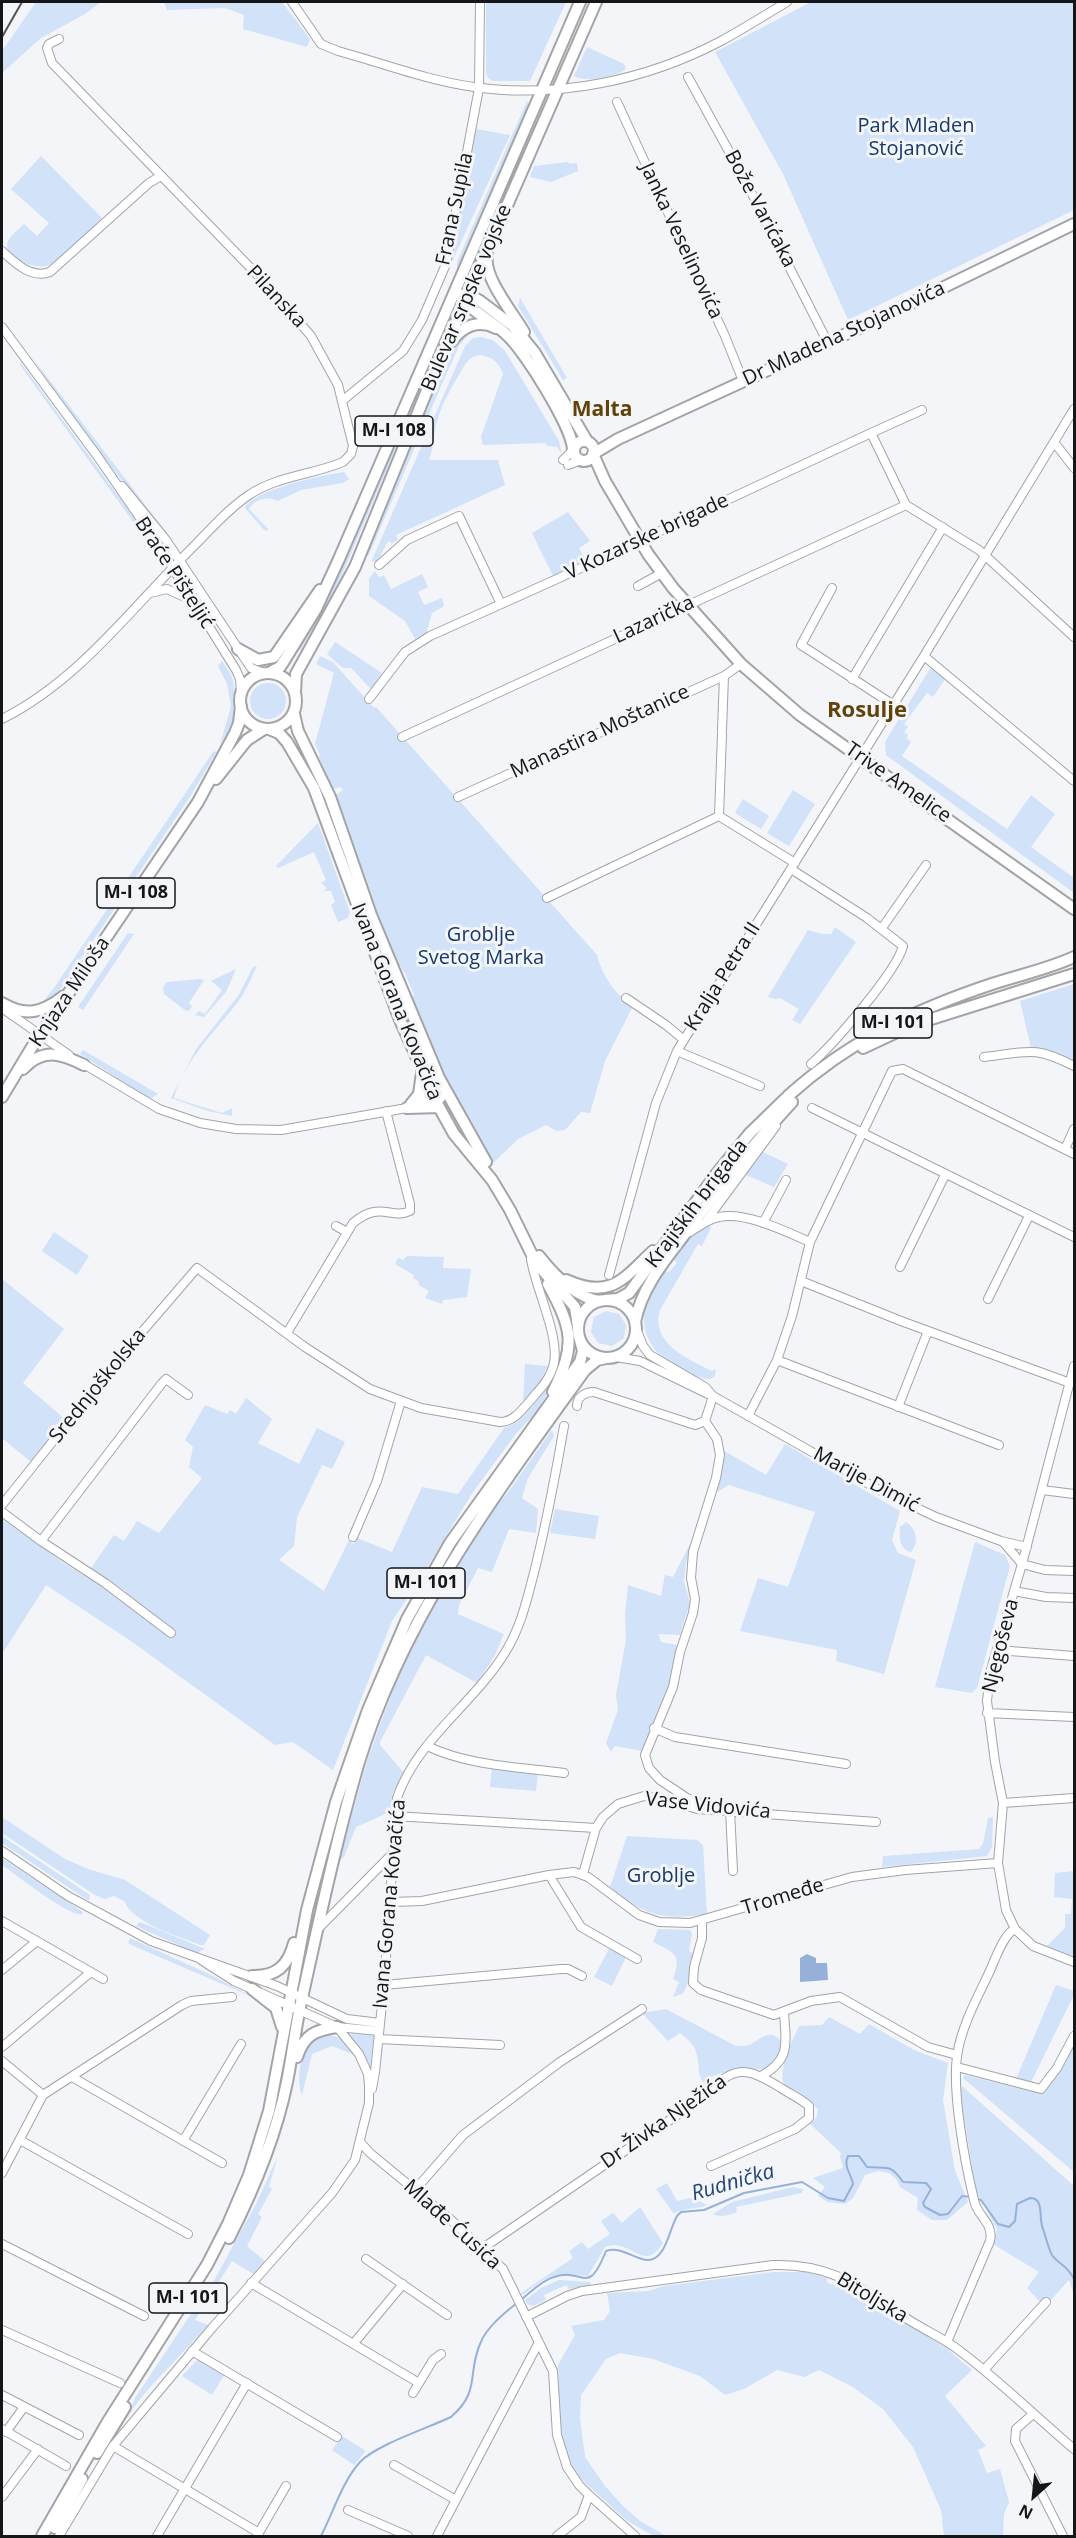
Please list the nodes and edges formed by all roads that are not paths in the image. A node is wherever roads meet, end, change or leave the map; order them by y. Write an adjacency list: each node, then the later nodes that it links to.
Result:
1 (293, 2): 8 (street)
2 (480, 2): 8 (street, Frana Supila)
3 (580, 2): 10 (main road, Bulevar srpske vojske / M-I 108)
4 (596, 2): 9 (main road, Bulevar srpske vojske / M-I 108)
5 (787, 2): 9 (street)
6 (59, 39): 12 (street, Pilanska)
7 (688, 77): 21 (street, Bože Varićaka)
8 (479, 88): 10 (street); 25 (street, Frana Supila)
9 (557, 89): 10 (street); 14 (main road, Bulevar srpske vojske / M-I 108)
10 (541, 90): 16 (main road, Bulevar srpske vojske / M-I 108)
11 (617, 102): 24 (street, Janka Veselinovića)
12 (161, 176): 15 (street); 25 (street, Pilanska)
13 (1074, 224): 21 (main road, Dr Mladena Stojanovića)
14 (488, 250): 17 (main road, Bulevar srpske vojske / M-I 108); 22 (main road)
15 (2, 251)
16 (460, 282): 17 (main road); 18 (main road, Bulevar srpske vojske / M-I 108)
17 (464, 298): 18 (main road); 20 (main road); 22 (main road, Trive Amelice); 23 (main road, Bulevar srpske vojske / M-I 108)
18 (449, 304): 43 (main road, Bulevar srpske vojske / M-I 108)
19 (2, 327): 32 (street, Braće Pišteljić)
20 (507, 334): 23 (main road); 31 (main road)
21 (828, 343): 24 (main road, Dr Mladena Stojanovića)
22 (535, 353): 30 (main road, Trive Amelice)
23 (439, 361): 58 (main road, Bulevar srpske vojske / M-I 108)
24 (743, 381): 30 (main road, Dr Mladena Stojanovića)
25 (342, 401): 40 (street, Pilanska)
26 (1074, 409): 29 (street, Kralja Petra II)
27 (922, 410): 28 (street, V Kozarske brigade)
28 (871, 433): 36 (street); 38 (street, V Kozarske brigade)
29 (1054, 442): 34 (street); 39 (street, Kralja Petra II)
30 (591, 446): 31 (main road); 33 (main road); 35 (main road, Trive Amelice)
31 (573, 450): 33 (main road); 33 (street)
32 (98, 457): 40 (street, Braće Pišteljić); 42 (street, Braće Pišteljić)
33 (580, 460): 35 (main road, Trive Amelice)
34 (1074, 468)
35 (605, 481): 38 (main road, Trive Amelice)
36 (906, 505): 37 (street); 50 (street, Lazarička)
37 (943, 527): 39 (street); 57 (street)
38 (639, 540): 44 (main road, Trive Amelice); 48 (street, V Kozarske brigade)
39 (984, 555): 51 (street); 53 (street, Kralja Petra II)
40 (180, 561): 42 (street); 52 (street, Braće Pišteljić)
41 (379, 565): 48 (street)
42 (172, 568): 47 (street); 49 (street, Braće Pišteljić)
43 (333, 573): 52 (main road); 55 (main road, Bulevar srpske vojske / M-I 108)
44 (662, 573): 45 (street); 50 (main road, Trive Amelice)
45 (638, 586)
46 (832, 588): 57 (street)
47 (144, 597): 49 (street); 64 (street)
48 (501, 604): 60 (street, V Kozarske brigade)
49 (195, 605): 59 (street, Braće Pišteljić)
50 (688, 605): 54 (main road, Trive Amelice); 66 (street, Lazarička)
51 (1074, 637)
52 (238, 649): 55 (street, Braće Pišteljić)
53 (924, 656): 61 (street, Kralja Petra II); 68 (street)
54 (741, 664): 56 (street, Manastira Moštanice); 67 (main road, Trive Amelice)
55 (266, 673): 58 (main road); 59 (main road, M-I 108)
56 (724, 676): 69 (street, Manastira Moštanice); 71 (street)
57 (852, 679): 61 (street)
58 (295, 692): 63 (main road, M-I 108)
59 (241, 693): 62 (main road, M-I 108)
60 (369, 699)
61 (892, 704): 67 (street, Kralja Petra II)
62 (241, 706): 65 (main road); 70 (main road, Knjaza Miloša / M-I 108)
63 (294, 714): 65 (main road, M-I 108); 94 (main road, Ivana Gorana Kovačića)
64 (2, 719)
65 (267, 729): 70 (main road, Knjaza Miloša / M-I 108); 90 (main road, Ivana Gorana Kovačića)
66 (402, 737)
67 (860, 757): 73 (street, Kralja Petra II); 75 (main road, Trive Amelice)
68 (1074, 781)
69 (458, 797)
70 (201, 798): 79 (main road, Knjaza Miloša / M-I 108)
71 (719, 816): 73 (street); 74 (street)
72 (926, 865): 76 (street)
73 (793, 866): 76 (street); 84 (street, Kralja Petra II)
74 (547, 898)
75 (1073, 908)
76 (882, 928): 88 (street)
77 (1074, 957): 95 (main road, Krajiških brigada / M-I 101)
78 (1074, 974): 95 (main road, Krajiških brigada / M-I 101)
79 (74, 988): 81 (main road); 83 (main road, Knjaza Miloša / M-I 108)
80 (626, 998): 84 (street)
81 (2, 1003)
82 (2, 1008): 83 (street)
83 (40, 1036): 87 (street); 91 (main road, Knjaza Miloša / M-I 108)
84 (684, 1040): 85 (street, Kralja Petra II)
85 (677, 1051): 92 (street); 120 (street, Kralja Petra II)
86 (984, 1056): 89 (street)
87 (84, 1065): 91 (main road); 99 (street)
88 (811, 1065)
89 (1074, 1066)
90 (422, 1072): 96 (main road, Ivana Gorana Kovačića); 97 (main road)
91 (13, 1080): 93 (main road, Knjaza Miloša / M-I 108)
92 (760, 1086)
93 (2, 1097)
94 (449, 1098): 96 (main road); 119 (main road, Ivana Gorana Kovačića)
95 (790, 1100): 106 (street); 113 (main road, Krajiških brigada / M-I 101); 115 (main road, Krajiških brigada / M-I 101)
96 (437, 1102): 97 (main road); 117 (main road, Ivana Gorana Kovačića)
97 (406, 1108): 99 (street)
98 (812, 1108): 101 (street)
99 (387, 1111): 112 (street)
100 (1074, 1129): 102 (street)
101 (862, 1133): 102 (street); 104 (street); 116 (street)
102 (1065, 1149): 103 (street)
103 (1074, 1154)
104 (945, 1175): 107 (street); 118 (street)
105 (786, 1180): 110 (street)
106 (721, 1201): 108 (street); 109 (street)
107 (1029, 1215): 114 (street); 122 (street)
108 (726, 1216): 109 (street); 110 (street)
109 (706, 1221): 113 (street)
110 (763, 1223): 116 (street)
111 (336, 1226): 112 (street)
112 (347, 1232): 127 (street)
113 (683, 1236): 124 (main road, Krajiških brigada / M-I 101)
114 (1074, 1237)
115 (667, 1239): 119 (main road); 123 (main road, Krajiških brigada / M-I 101)
116 (810, 1242): 121 (street)
117 (534, 1265): 125 (main road, Ivana Gorana Kovačića); 137 (street); 141 (main road)
118 (900, 1267)
119 (556, 1274): 123 (main road, Ivana Gorana Kovačića)
120 (609, 1275)
121 (801, 1281): 126 (street); 130 (street)
122 (988, 1299)
123 (602, 1301): 124 (main road); 125 (main road, M-I 101)
124 (636, 1325): 129 (main road, M-I 101); 135 (street, Marije Dimić)
125 (578, 1327): 128 (main road, M-I 101)
126 (928, 1331): 132 (street); 139 (street)
127 (287, 1334): 137 (street); 147 (street, Srednjoškolska)
128 (580, 1340): 129 (main road); 141 (main road, M-I 101)
129 (611, 1357): 135 (street, Marije Dimić); 184 (main road, M-I 101)
130 (777, 1360): 133 (street); 140 (street)
131 (1074, 1366): 132 (street, Njegoševa)
132 (1071, 1386): 145 (street, Njegoševa)
133 (857, 1391): 136 (street); 139 (street)
134 (188, 1395): 150 (street)
135 (713, 1396): 140 (street, Marije Dimić); 142 (street)
136 (854, 1400)
137 (401, 1401): 149 (street)
138 (577, 1406): 142 (street)
139 (898, 1407): 144 (street)
140 (748, 1416): 151 (street, Marije Dimić)
141 (541, 1417): 180 (main road, M-I 101)
142 (705, 1421): 162 (street)
143 (564, 1426): 163 (street, Ivana Gorana Kovačića)
144 (999, 1445)
145 (1042, 1490): 146 (street); 152 (street, Njegoševa)
146 (1074, 1494)
147 (2, 1505)
148 (2, 1512): 150 (street)
149 (353, 1537)
150 (41, 1541): 157 (street)
151 (1001, 1541): 152 (street, Marije Dimić); 153 (street)
152 (1027, 1547): 153 (street, Njegoševa)
153 (1022, 1564): 154 (street); 155 (street, Njegoševa)
154 (1074, 1571)
155 (1014, 1591): 156 (street); 158 (street, Njegoševa)
156 (1074, 1598)
157 (171, 1633)
158 (997, 1650): 159 (street); 160 (street, Njegoševa)
159 (1074, 1656)
160 (987, 1713): 161 (street); 167 (street, Njegoševa)
161 (1074, 1717)
162 (654, 1728): 164 (street); 168 (street)
163 (427, 1746): 165 (street); 170 (street, Ivana Gorana Kovačića)
164 (846, 1764)
165 (564, 1773)
166 (1074, 1798): 167 (street)
167 (1003, 1803): 175 (street, Njegoševa)
168 (716, 1810): 169 (street, Vase Vidovića); 172 (street, Vase Vidovića)
169 (730, 1810): 171 (street, Vase Vidovića); 176 (street)
170 (394, 1816): 172 (street); 174 (street, Ivana Gorana Kovačića)
171 (876, 1822)
172 (596, 1828): 177 (street, Vase Vidovića)
173 (2, 1851): 187 (street)
174 (394, 1852): 179 (street, Ivana Gorana Kovačića); 184 (street)
175 (998, 1863): 182 (street, Tromeđe); 183 (street, Njegoševa)
176 (733, 1871)
177 (583, 1874): 178 (street); 182 (street, Tromeđe)
178 (549, 1875): 179 (street); 186 (street)
179 (390, 1902): 194 (street, Ivana Gorana Kovačića)
180 (307, 1910): 191 (main road); 197 (main road, M-I 101)
181 (2, 1921): 185 (street)
182 (702, 1921): 200 (street)
183 (1015, 1929): 188 (street); 208 (street)
184 (318, 1930): 198 (main road, M-I 101)
185 (37, 1941): 189 (street); 190 (street)
186 (637, 1959)
187 (201, 1960): 191 (street); 195 (street)
188 (1074, 1962)
189 (2, 1970)
190 (91, 1972): 193 (street); 207 (street)
191 (252, 1976): 197 (street)
192 (582, 1976): 194 (street)
193 (103, 1979)
194 (384, 1985): 202 (street, Ivana Gorana Kovačića)
195 (252, 1989): 197 (street); 203 (main road)
196 (232, 1997): 212 (street)
197 (290, 1999): 198 (street); 203 (main road, M-I 101)
198 (301, 2004): 201 (street); 202 (street); 213 (main road, M-I 101)
199 (642, 2009): 223 (street)
200 (784, 2013): 208 (street); 211 (street)
201 (337, 2027): 202 (street); 213 (main road); 215 (street)
202 (379, 2031): 206 (street); 215 (street, Ivana Gorana Kovačića)
203 (282, 2036): 263 (main road, M-I 101)
204 (1074, 2036): 210 (street)
205 (241, 2044): 217 (street)
206 (500, 2045)
207 (2, 2047)
208 (957, 2055): 210 (street)
209 (2, 2061): 214 (street)
210 (957, 2067): 236 (street)
211 (762, 2076): 221 (street); 226 (street, Dr Živka Nježića)
212 (72, 2077): 214 (street); 217 (street)
213 (288, 2079): 264 (main road, M-I 101)
214 (43, 2095): 216 (street)
215 (369, 2103): 218 (street, Ivana Gorana Kovačića)
216 (20, 2140): 219 (street); 224 (street)
217 (183, 2141): 220 (street)
218 (360, 2142): 223 (street, Mlađe Ćusića); 228 (street)
219 (4, 2162): 222 (street)
220 (222, 2163)
221 (711, 2166)
222 (2, 2173)
223 (415, 2190): 226 (street, Mlađe Ćusića)
224 (188, 2234)
225 (2, 2244): 232 (street)
226 (483, 2248): 233 (street, Mlađe Ćusića)
227 (366, 2259): 229 (street)
228 (251, 2283): 237 (street); 238 (street)
229 (402, 2284): 231 (street); 237 (street)
230 (1046, 2302): 240 (street)
231 (447, 2315)
232 (144, 2316)
233 (526, 2317): 235 (street, Mlađe Ćusića); 236 (street, Bitoljska)
234 (3, 2334): 241 (street)
235 (539, 2342): 258 (street, Mlađe Ćusića); 260 (street)
236 (947, 2342): 240 (street, Bitoljska)
237 (354, 2343): 243 (street)
238 (192, 2351): 242 (street); 251 (street)
239 (441, 2354): 243 (street)
240 (984, 2370): 247 (street, Bitoljska)
241 (120, 2383)
242 (247, 2383): 250 (street); 257 (street)
243 (419, 2383): 244 (street)
244 (413, 2393)
245 (2, 2395): 246 (street)
246 (24, 2407): 248 (street); 249 (street)
247 (1033, 2414): 252 (street, Bitoljska); 271 (street)
248 (4, 2431): 253 (street)
249 (79, 2435)
250 (337, 2437)
251 (113, 2446): 257 (street); 265 (street)
252 (1074, 2449)
253 (38, 2450): 255 (street); 259 (street)
254 (394, 2465): 260 (street)
255 (66, 2466)
256 (286, 2486): 262 (street)
257 (186, 2489): 262 (street); 266 (street)
258 (589, 2495): 269 (street); 270 (street, Mlađe Ćusića)
259 (2, 2497)
260 (456, 2500): 268 (street)
261 (348, 2510): 267 (street)
262 (258, 2535)
263 (42, 2536)
264 (50, 2536)
265 (59, 2536)
266 (157, 2536)
267 (408, 2536)
268 (437, 2536)
269 (557, 2536)
270 (635, 2536)
271 (1063, 2536)

